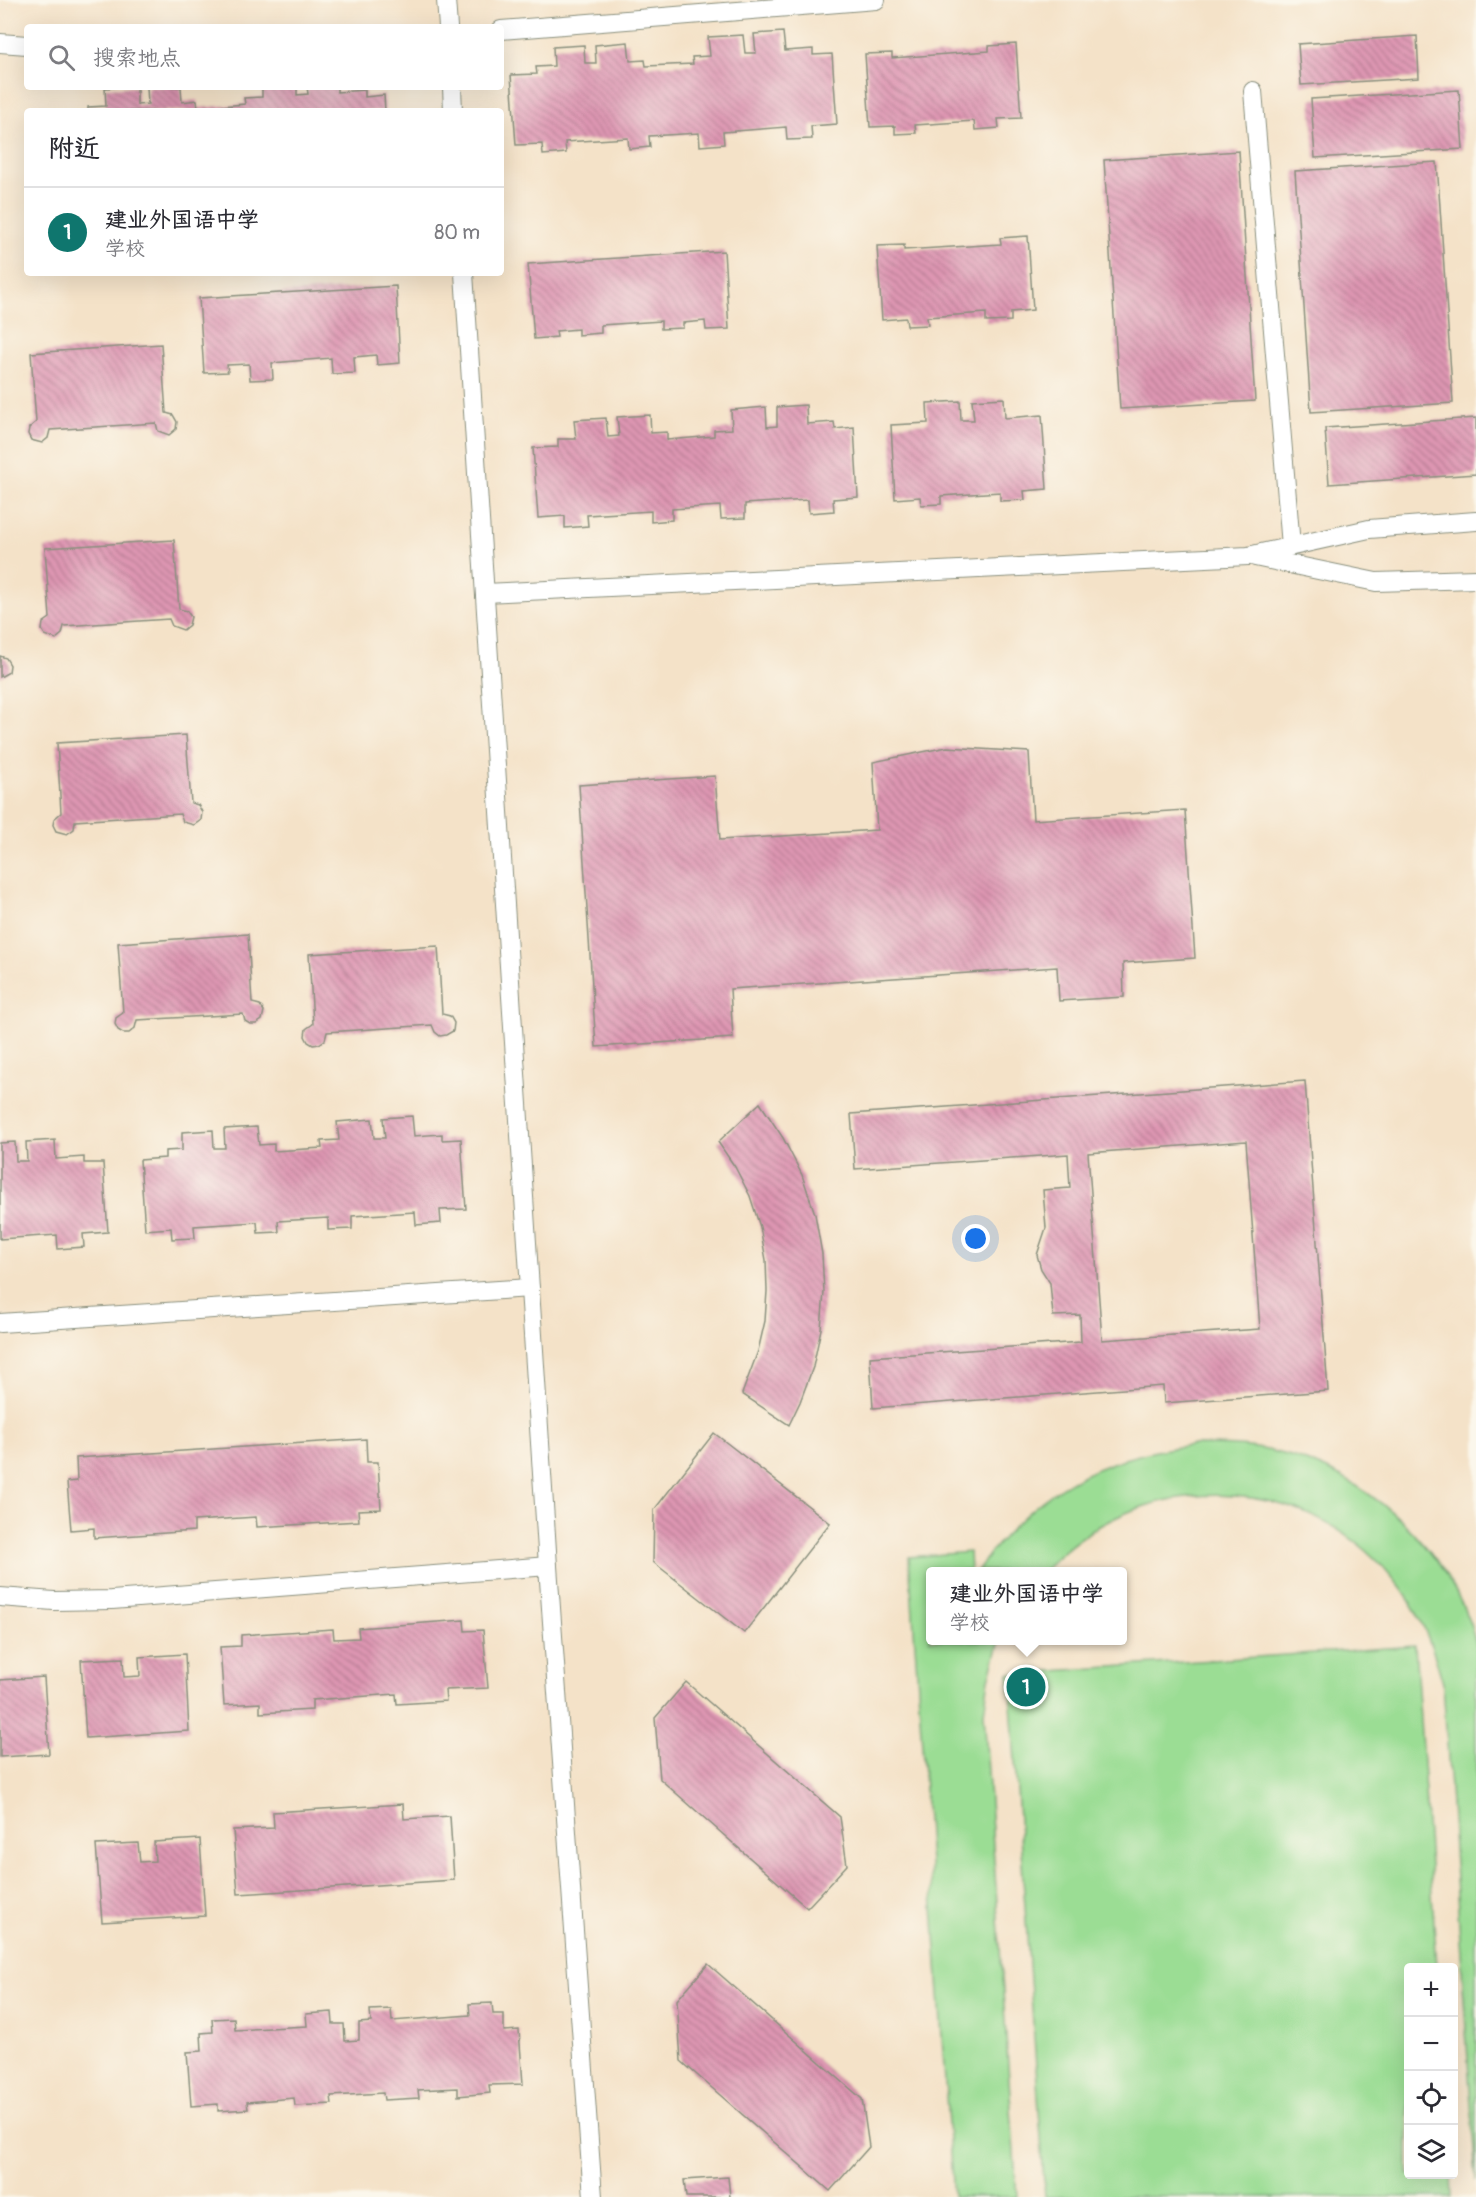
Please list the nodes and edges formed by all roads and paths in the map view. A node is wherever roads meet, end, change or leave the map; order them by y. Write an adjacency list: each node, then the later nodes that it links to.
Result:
1 (446, 0): 3 (lane)
2 (876, 0): 4 (lane)
3 (448, 24)
4 (504, 30)
5 (0, 43): 6 (lane)
6 (24, 45)
7 (452, 90): 9 (lane)
8 (1253, 91): 12 (lane)
9 (453, 108)
10 (464, 276): 15 (lane)
11 (1476, 521): 12 (lane)
12 (1291, 546): 13 (lane)
13 (1248, 556): 14 (lane); 15 (lane)
14 (1476, 579)
15 (485, 593): 16 (lane)
16 (530, 1288): 17 (lane); 18 (lane)
17 (0, 1323)
18 (548, 1566): 19 (lane); 20 (lane)
19 (0, 1597)
20 (593, 2197)

